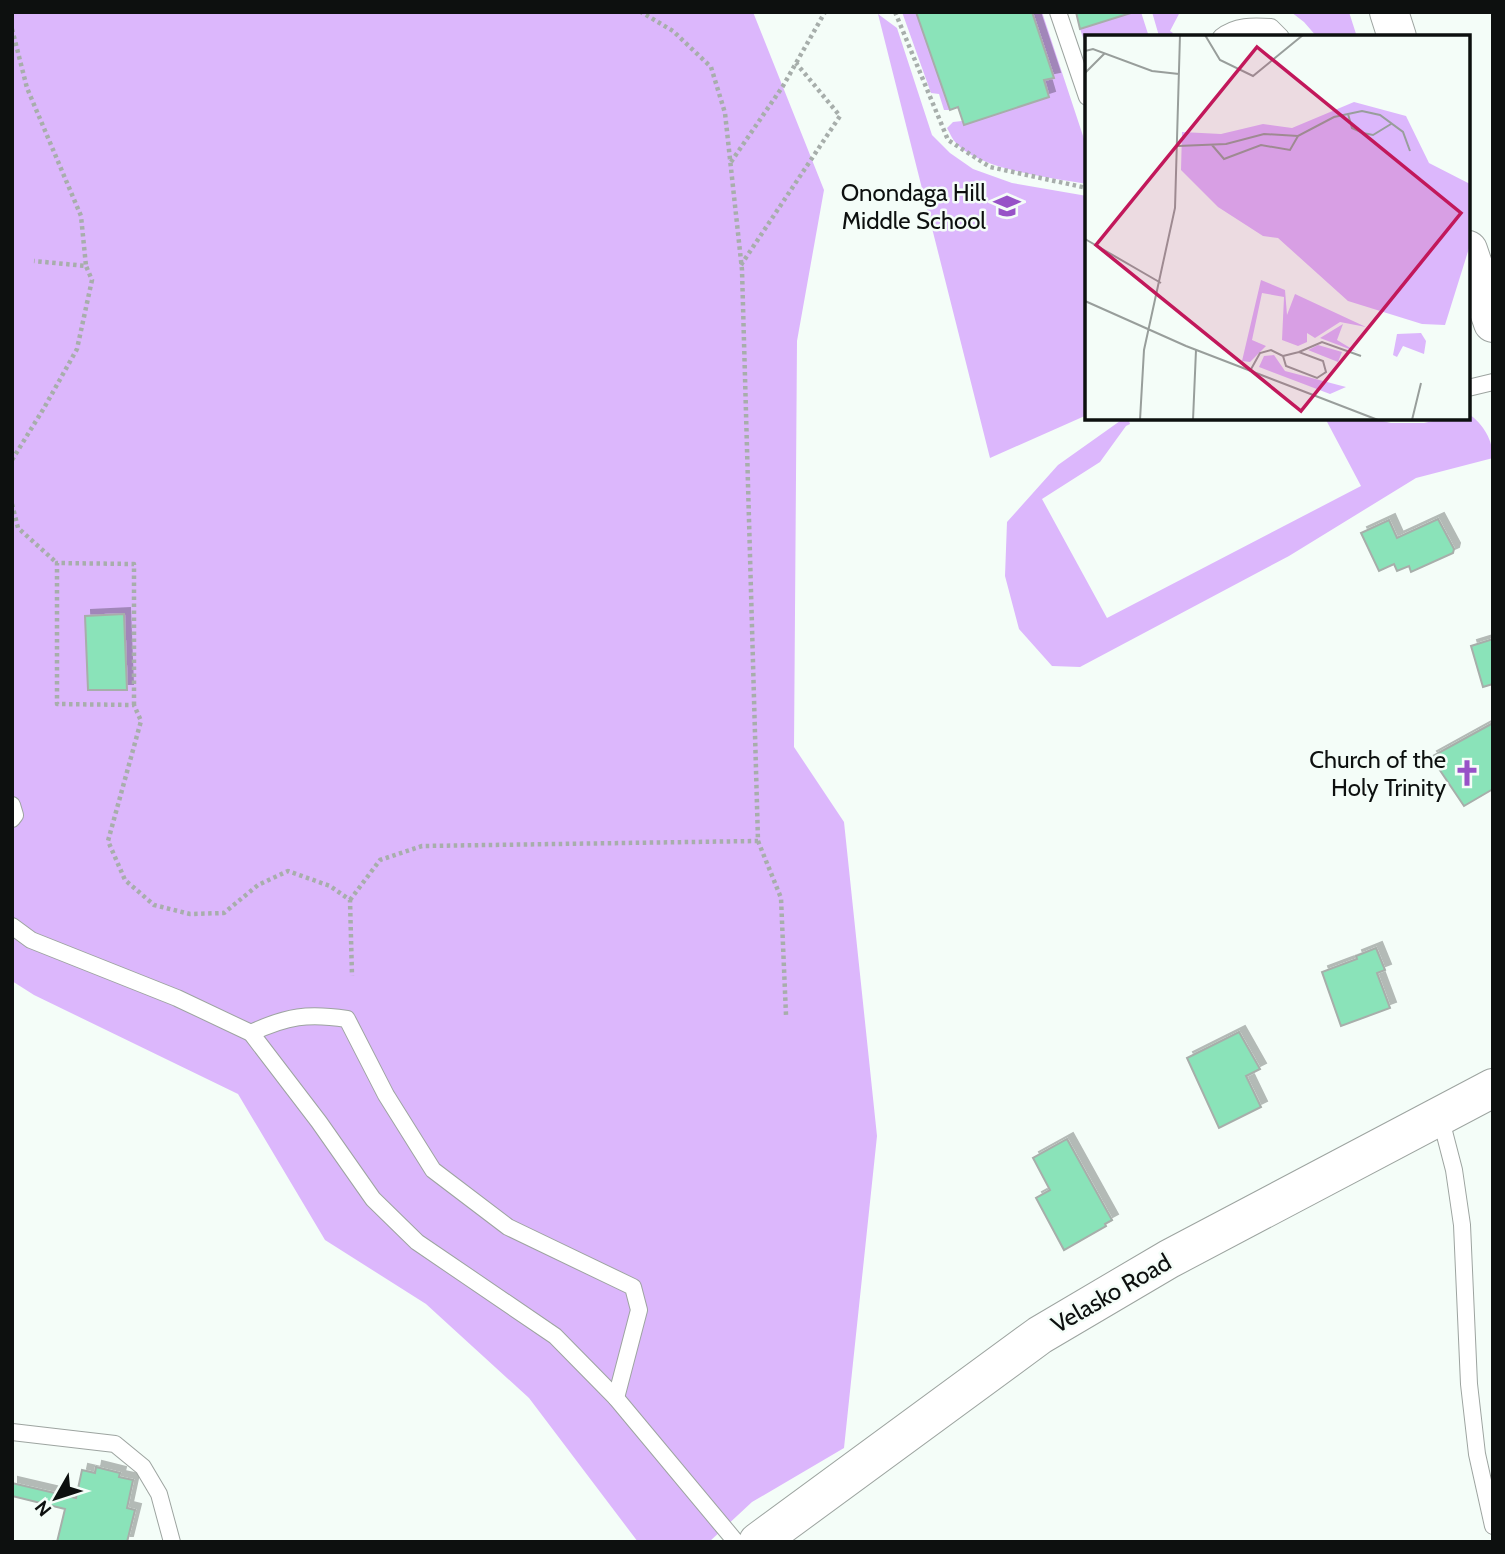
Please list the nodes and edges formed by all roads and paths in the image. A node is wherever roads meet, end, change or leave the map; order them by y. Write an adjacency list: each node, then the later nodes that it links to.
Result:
1 (640, 12): 12 (path)
2 (825, 12): 10 (path)
3 (895, 12): 13 (path)
4 (1058, 12): 11 (lane)
5 (1389, 12): 9 (street)
6 (12, 29): 17 (path)
7 (1223, 35): 8 (lane)
8 (1279, 35)
9 (1397, 35)
10 (796, 62): 12 (path); 16 (path)
11 (1085, 91)
12 (730, 162): 16 (path)
13 (1085, 188)
14 (1470, 256): 18 (street)
15 (33, 261): 17 (path)
16 (741, 265): 27 (path)
17 (86, 266): 21 (path)
18 (1493, 323)
19 (1493, 383): 20 (lane)
20 (1470, 388)
21 (12, 460)
22 (12, 505): 23 (path)
23 (57, 564): 24 (path); 24 (path)
24 (134, 705): 28 (path)
25 (12, 805): 26 (lane)
26 (12, 819)
27 (758, 841): 28 (path); 31 (path)
28 (350, 900): 30 (path)
29 (12, 926): 32 (lane)
30 (352, 976)
31 (786, 1015)
32 (251, 1033): 35 (lane); 35 (lane)
33 (1493, 1088): 34 (street, Velasko Road)
34 (1440, 1116): 37 (lane); 40 (street, Velasko Road)
35 (616, 1398): 39 (lane)
36 (12, 1432): 38 (lane)
37 (1493, 1526)
38 (172, 1542)
39 (736, 1542)
40 (758, 1542)

